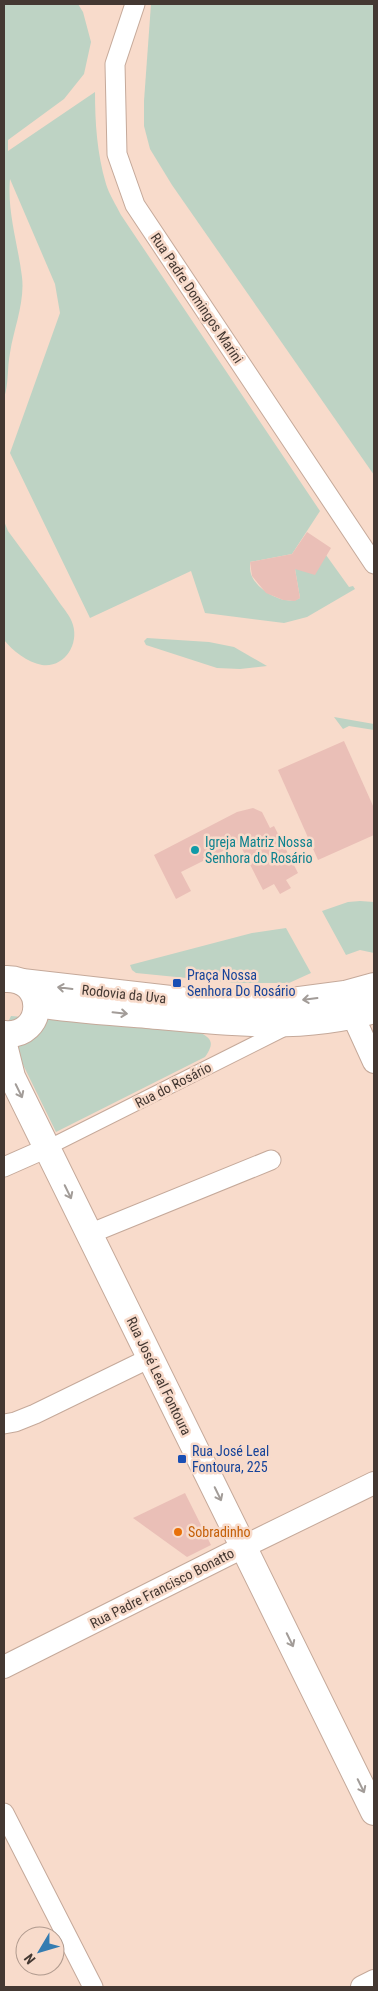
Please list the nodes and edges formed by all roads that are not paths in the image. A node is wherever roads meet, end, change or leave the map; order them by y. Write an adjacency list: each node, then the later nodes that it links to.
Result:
1 (135, 4): 2 (street, Rua Padre Domingos Marini)
2 (374, 564)
3 (9, 979): 5 (main road); 6 (main road, Rodovia da Uva, one-way to 3)
4 (374, 986): 6 (main road, Rodovia da Uva)
5 (37, 1004): 7 (main road, Rodovia da Uva, one-way to 7); 8 (main road)
6 (357, 1007): 7 (main road, Rodovia da Uva); 10 (street)
7 (298, 1022): 11 (street, Rua do Rosário)
8 (4, 1034)
9 (4, 1045): 11 (main road, Rua José Leal Fontoura, one-way to 11)
10 (374, 1062)
11 (47, 1148): 13 (street); 14 (main road, Rua José Leal Fontoura, one-way to 14)
12 (271, 1160): 14 (street)
13 (4, 1167)
14 (89, 1234): 15 (main road, Rua José Leal Fontoura)
15 (150, 1358): 16 (street); 18 (main road, Rua José Leal Fontoura, one-way to 18)
16 (4, 1424)
17 (374, 1483): 18 (street, Rua Padre Francisco Bonatto)
18 (243, 1546): 19 (street, Rua Padre Francisco Bonatto); 20 (main road, Rua José Leal Fontoura, one-way to 20)
19 (4, 1667)
20 (374, 1812)
21 (4, 1813): 23 (street)
22 (374, 1981): 24 (street)
23 (93, 1987)
24 (362, 1987)

